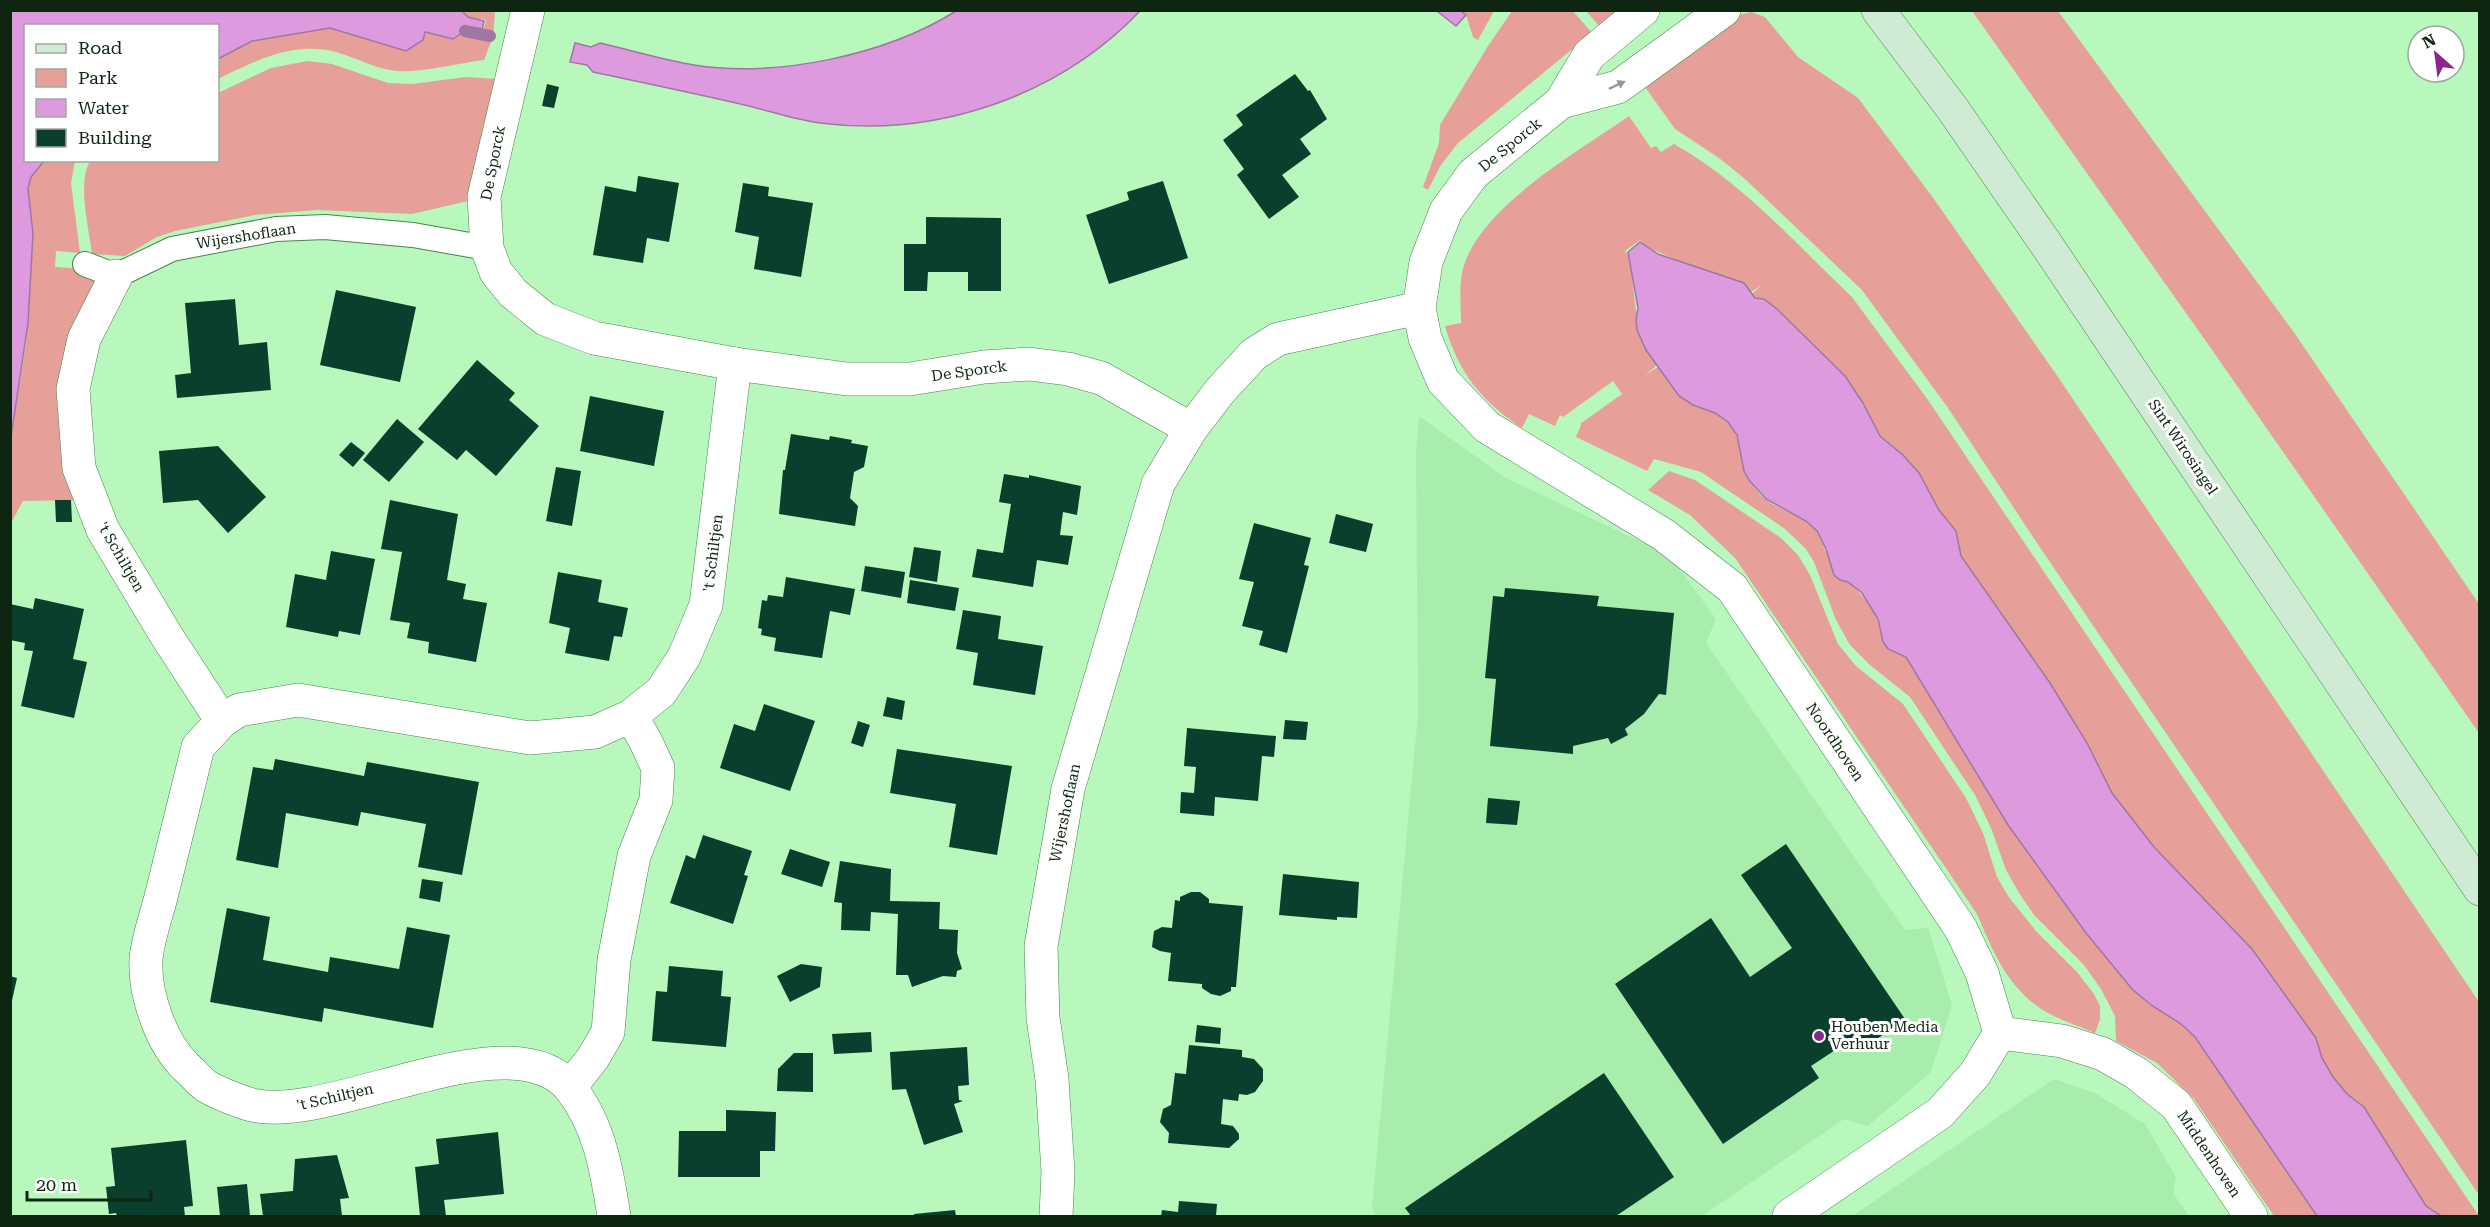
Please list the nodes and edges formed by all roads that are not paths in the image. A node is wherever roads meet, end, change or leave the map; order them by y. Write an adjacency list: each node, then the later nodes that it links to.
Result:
1 (528, 10): 6 (street, De Sporck)
2 (1643, 10): 5 (street, De Sporck)
3 (1724, 10): 5 (street, De Sporck, one-way to 3)
4 (1878, 10): 14 (main road, Sint Wirosingel)
5 (1561, 102): 9 (street, De Sporck)
6 (487, 248): 8 (lane, Wijershoflaan); 10 (street, De Sporck)
7 (85, 264): 8 (lane)
8 (116, 276): 13 (street, 't Schiltjen)
9 (1419, 308): 11 (street); 15 (street, Noordhoven)
10 (735, 364): 11 (street, De Sporck); 12 (street, 't Schiltjen)
11 (1191, 429): 18 (street, Wijershoflaan)
12 (631, 716): 13 (street, 't Schiltjen); 16 (street)
13 (222, 721): 16 (street, 't Schiltjen)
14 (2480, 889)
15 (2000, 1033): 19 (street); 20 (street, Middenhoven)
16 (570, 1087): 17 (street, 't Schiltjen)
17 (614, 1216)
18 (1056, 1216)
19 (1789, 1216)
20 (2251, 1216)

